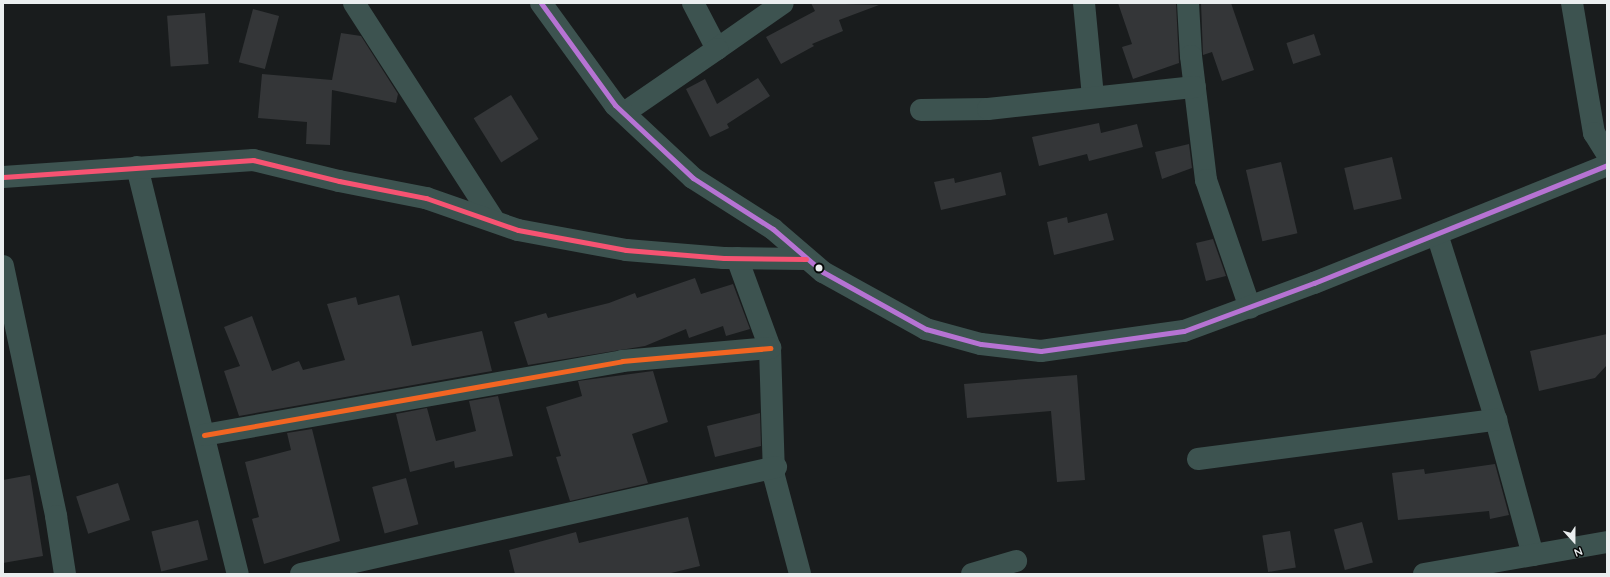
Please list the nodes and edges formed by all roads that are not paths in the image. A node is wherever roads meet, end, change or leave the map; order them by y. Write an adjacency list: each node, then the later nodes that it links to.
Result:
1 (354, 3): 17 (street)
2 (541, 3): 12 (street)
3 (693, 3): 8 (street)
4 (783, 3): 8 (street)
5 (1084, 3): 10 (street)
6 (1188, 3): 9 (street)
7 (1572, 3): 13 (street)
8 (717, 50): 12 (street)
9 (1195, 87): 10 (street); 22 (street)
10 (1093, 96): 11 (street)
11 (921, 110)
12 (624, 113): 20 (street)
13 (1607, 154)
14 (1607, 164): 18 (street)
15 (138, 167): 16 (street); 17 (street); 25 (street)
16 (3, 177)
17 (495, 222): 19 (street)
18 (1437, 234): 22 (street); 24 (street)
19 (737, 258): 20 (street); 23 (street)
20 (806, 259): 22 (street)
21 (3, 266): 31 (street)
22 (1250, 308)
23 (770, 348): 25 (street); 27 (street)
24 (1496, 420): 26 (street); 29 (street)
25 (204, 435): 32 (street)
26 (1198, 459)
27 (776, 467): 33 (street); 34 (street)
28 (1607, 542): 29 (street)
29 (1533, 555): 36 (street)
30 (1016, 561): 35 (street)
31 (65, 574)
32 (238, 574)
33 (301, 574)
34 (800, 574)
35 (972, 574)
36 (1430, 574)

